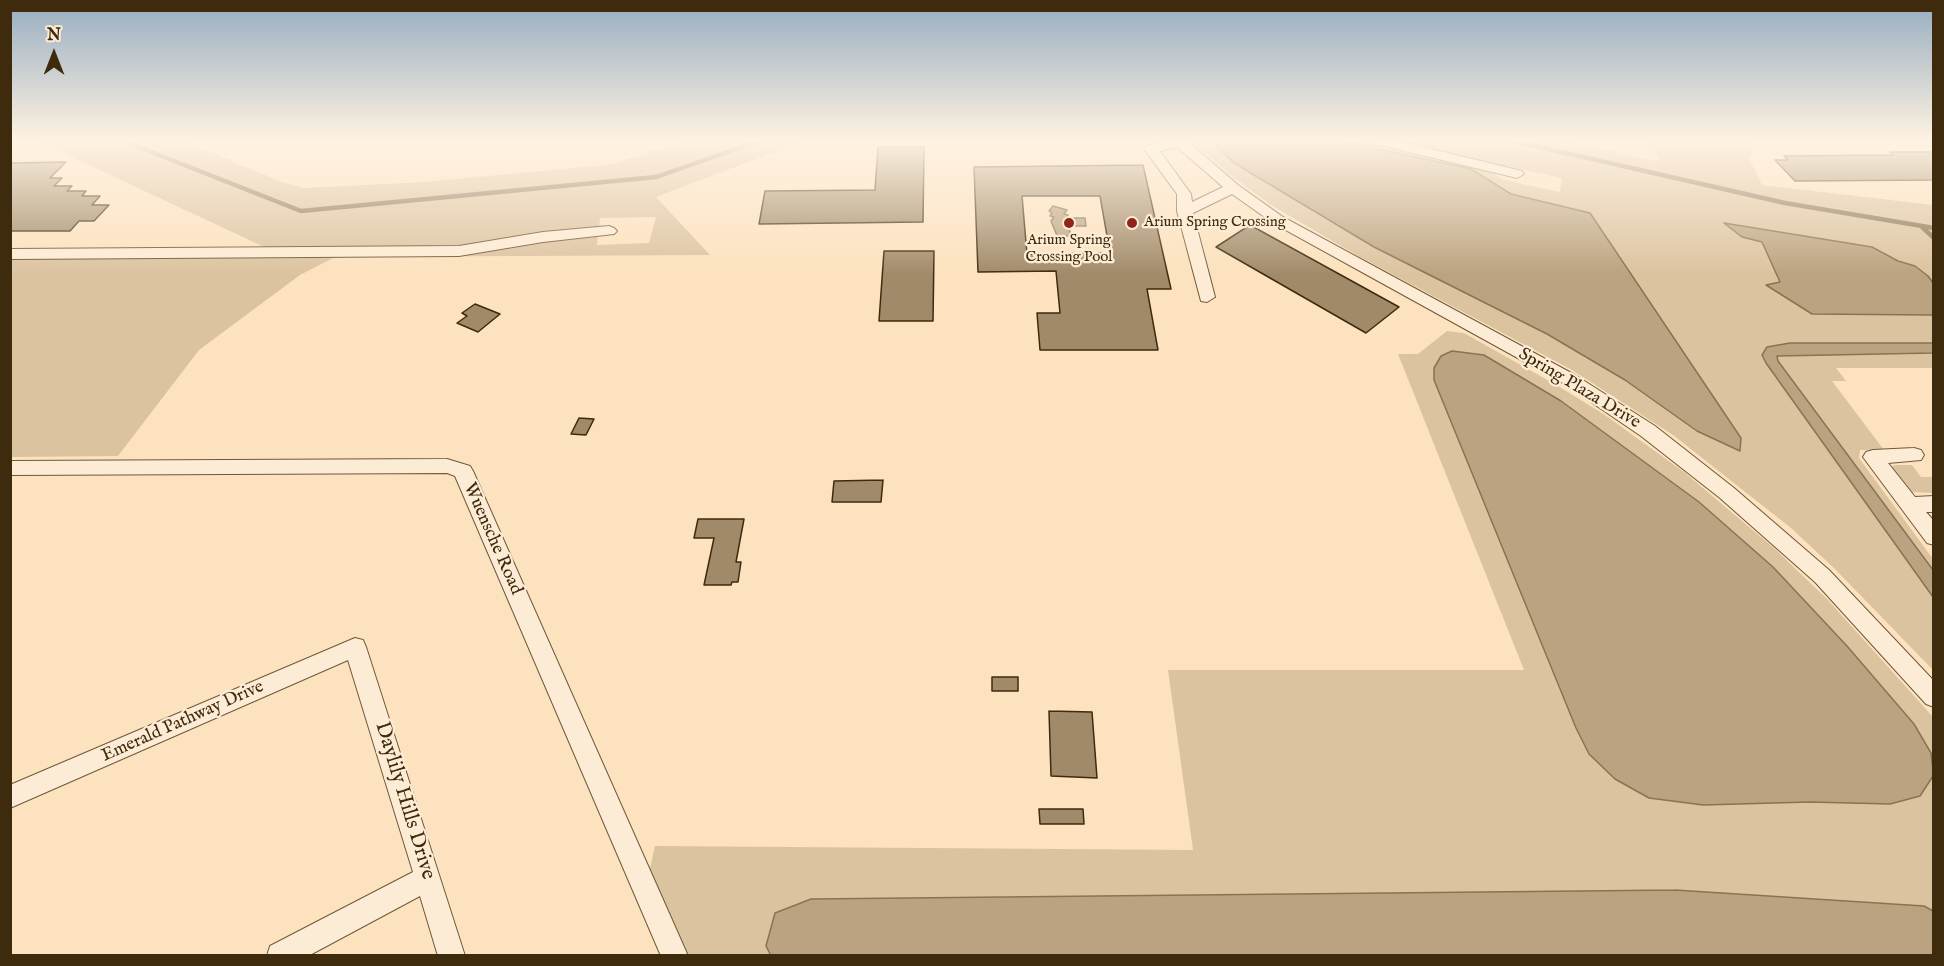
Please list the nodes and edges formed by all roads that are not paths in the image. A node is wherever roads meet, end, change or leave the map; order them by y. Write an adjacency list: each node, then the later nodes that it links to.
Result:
1 (1177, 185): 4 (street)
2 (1230, 185): 3 (street, Spring Plaza Drive)
3 (1233, 188): 4 (street); 14 (street, Spring Plaza Drive)
4 (1185, 211): 7 (street)
5 (609, 231): 6 (street)
6 (10, 254)
7 (1208, 297)
8 (1914, 455): 11 (street)
9 (10, 468): 19 (street, Wuensche Road)
10 (1934, 504): 11 (street)
11 (1909, 505): 12 (street)
12 (1934, 537)
13 (355, 646): 15 (street, Emerald Pathway Drive); 16 (street, Daylily Hills Drive)
14 (1934, 697)
15 (10, 797)
16 (428, 879): 17 (street); 18 (street, Daylily Hills Drive)
17 (280, 956)
18 (452, 956)
19 (675, 956)

